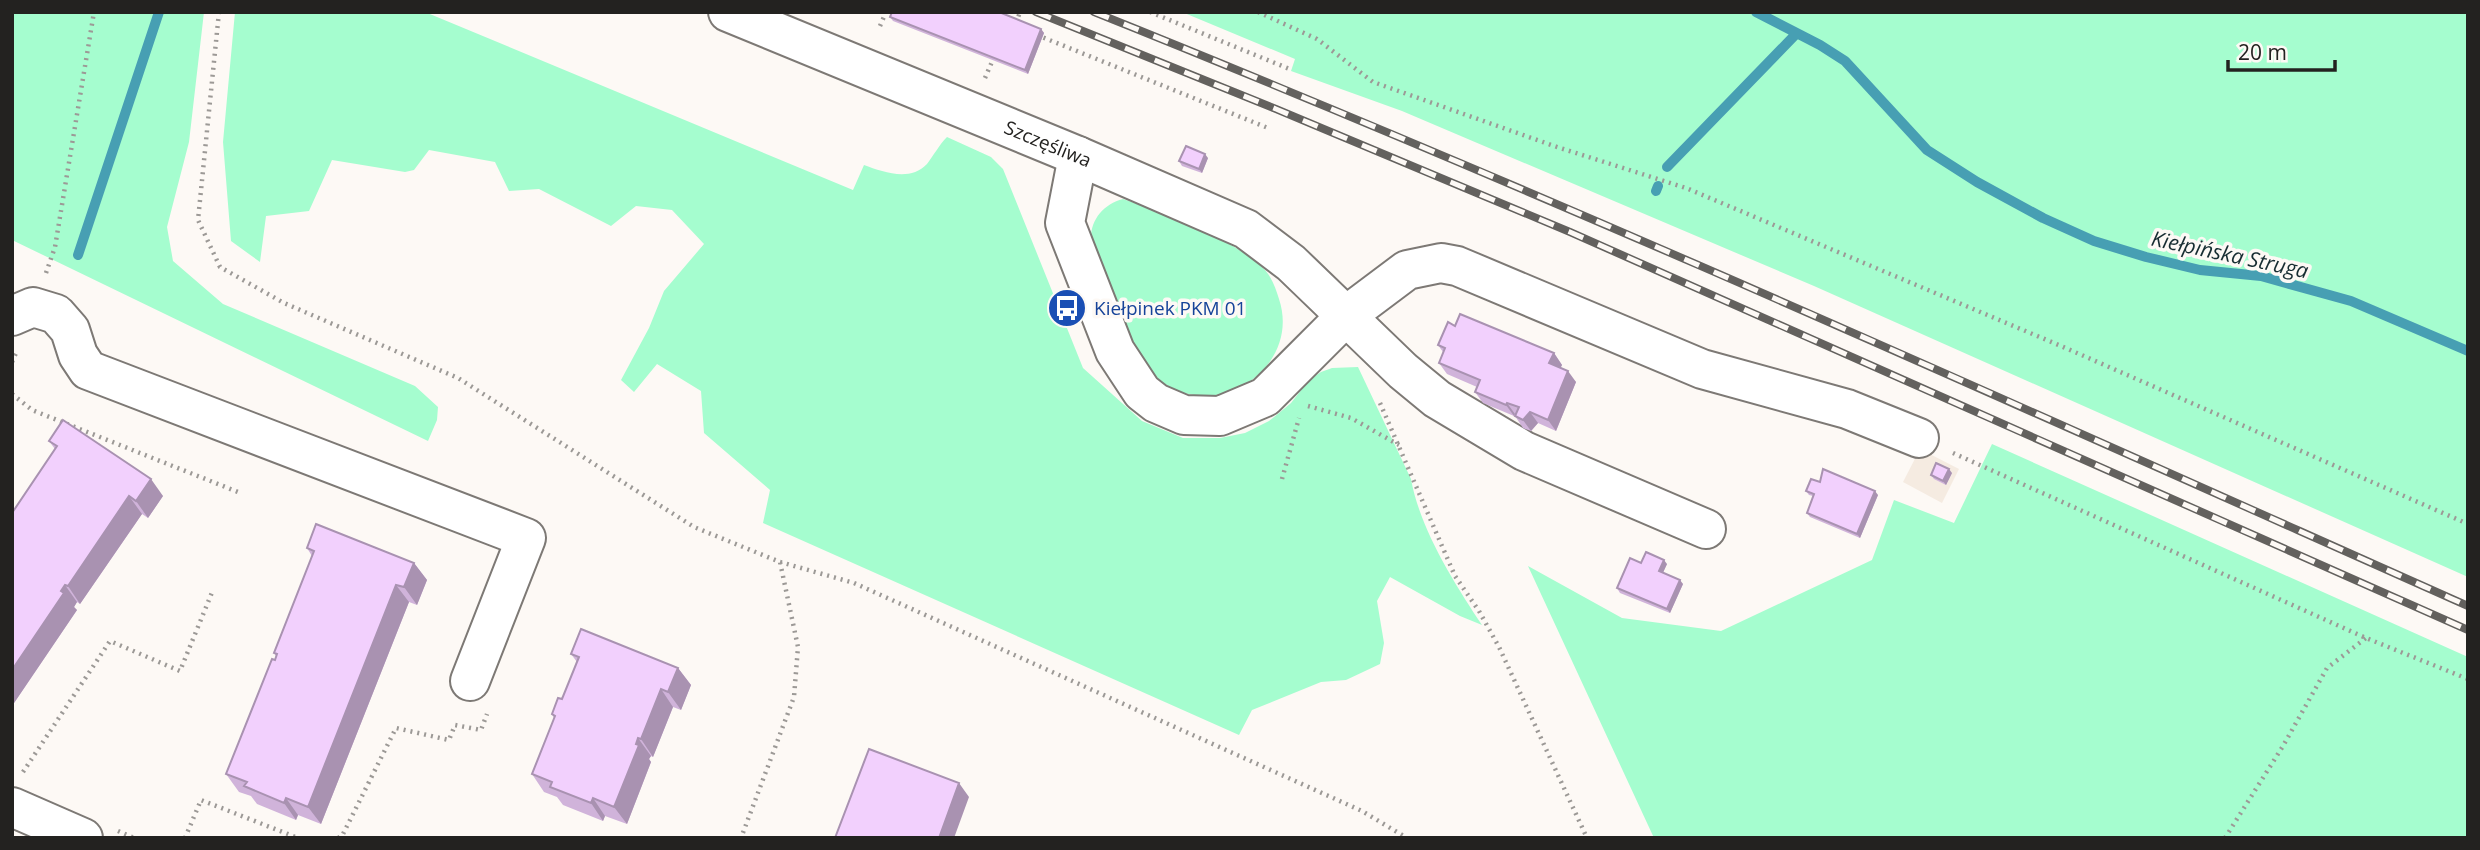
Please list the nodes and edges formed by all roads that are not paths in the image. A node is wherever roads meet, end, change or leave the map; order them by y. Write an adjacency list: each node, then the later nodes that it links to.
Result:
1 (728, 12): 2 (street, Szczęśliwa)
2 (1078, 156): 4 (street, Szczęśliwa); 4 (street)
3 (12, 316): 7 (street)
4 (1357, 326): 5 (street); 6 (street, Szczęśliwa)
5 (1919, 438)
6 (1706, 530)
7 (470, 681)
8 (17, 791): 9 (street)
9 (83, 838)

